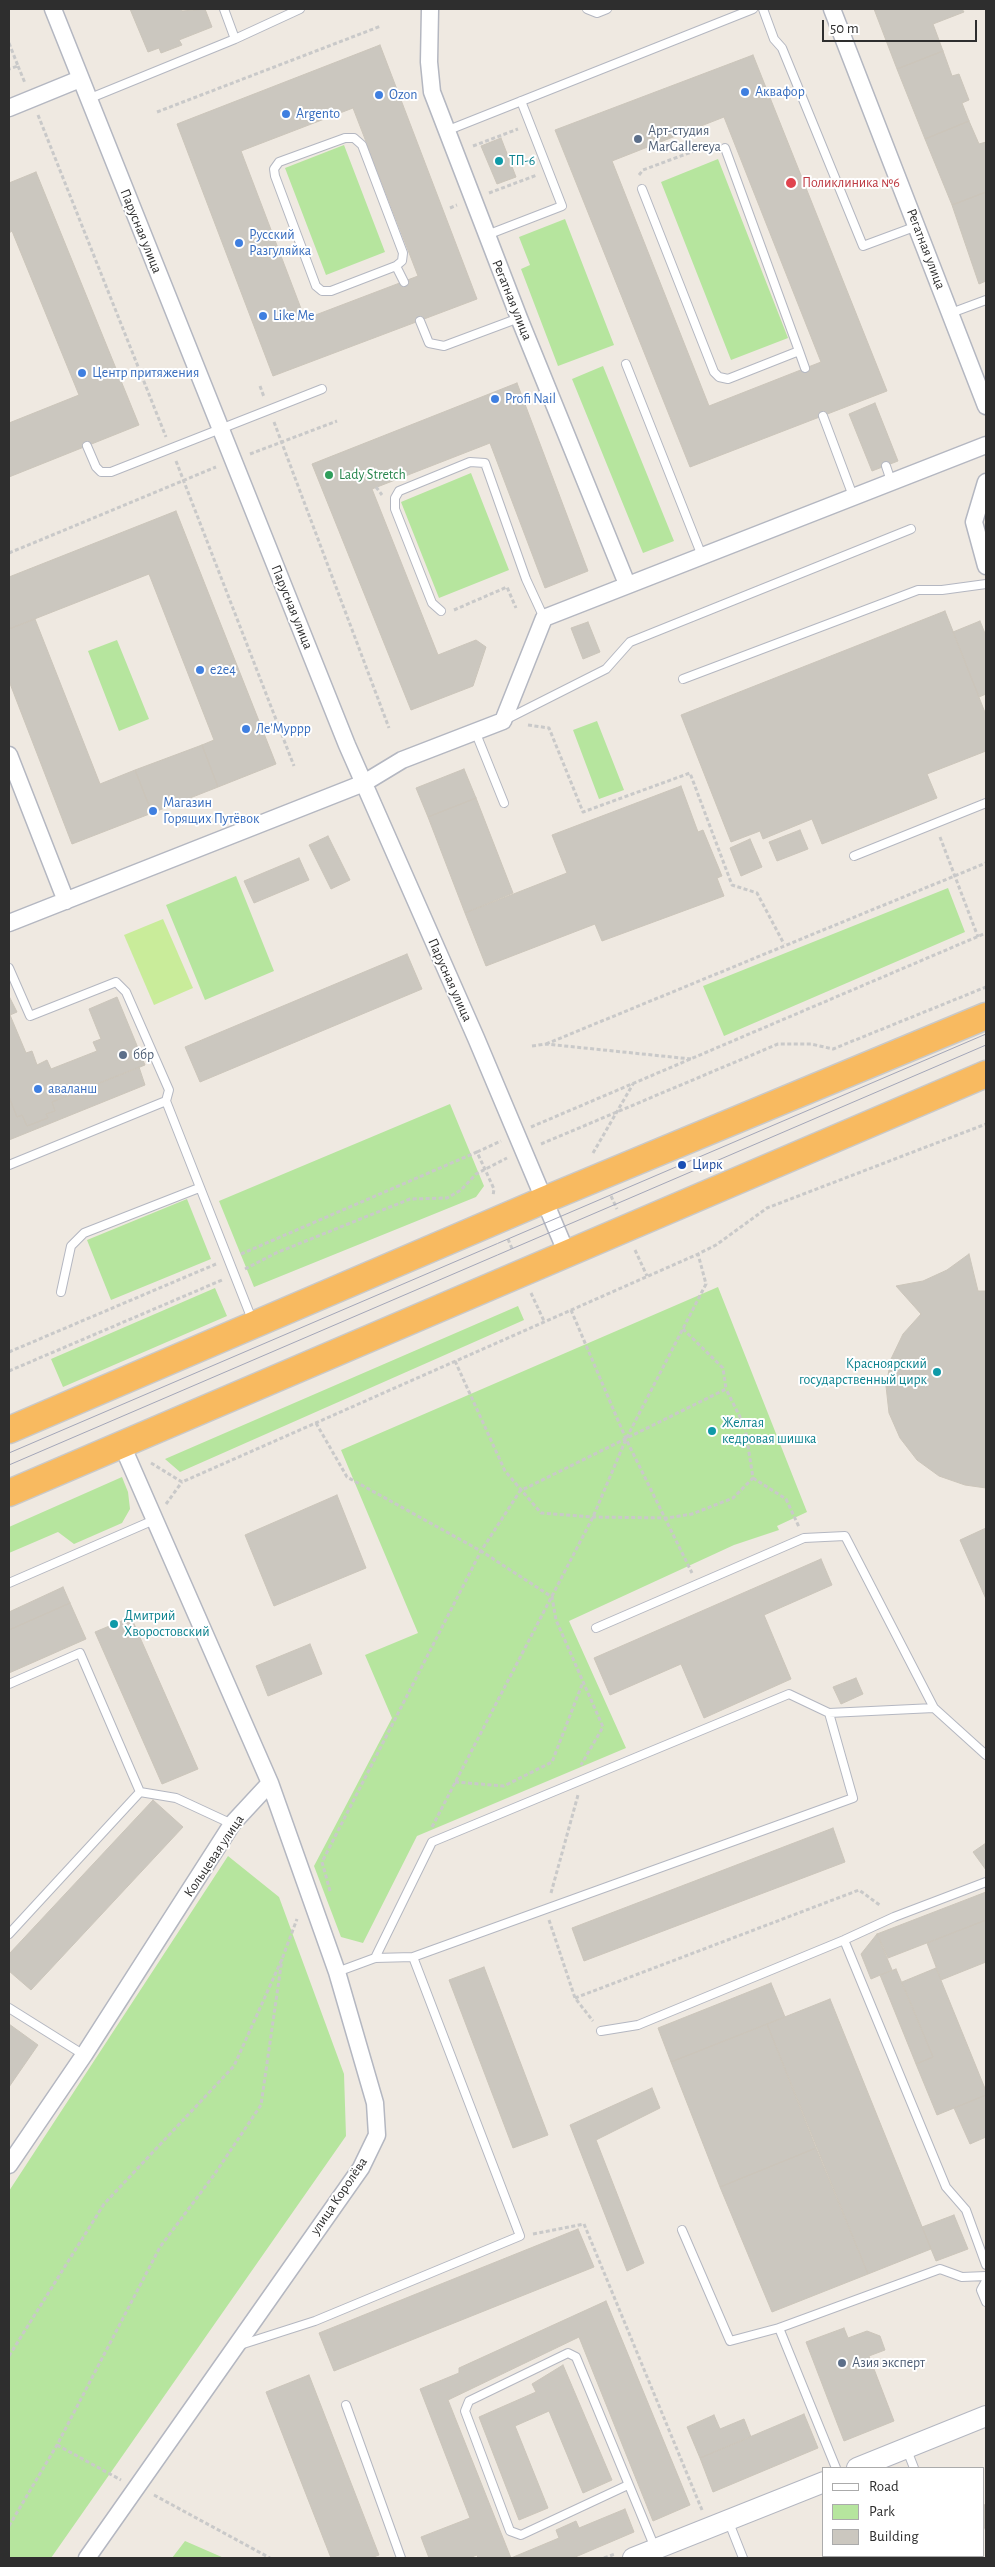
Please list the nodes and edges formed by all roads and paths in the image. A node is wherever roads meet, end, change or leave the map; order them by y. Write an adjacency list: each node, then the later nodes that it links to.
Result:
1 (53, 9): 15 (street, Парусная улица)
2 (224, 9): 11 (lane)
3 (300, 9): 11 (lane)
4 (430, 9): 23 (street, Регатная улица)
5 (587, 9): 6 (lane)
6 (608, 9)
7 (753, 9): 18 (lane)
8 (763, 9): 30 (lane)
9 (832, 9): 30 (street, Регатная улица)
10 (381, 26): 20 (path)
11 (235, 39): 16 (lane)
12 (9, 43): 13 (path)
13 (18, 66): 14 (path); 17 (path)
14 (9, 69)
15 (80, 79): 16 (street, Парусная улица); 17 (street)
16 (88, 99): 46 (street, Парусная улица)
17 (32, 100): 19 (street); 21 (lane); 50 (path)
18 (521, 101): 22 (lane); 23 (lane)
19 (9, 108)
20 (157, 112)
21 (9, 116)
22 (530, 124): 25 (path); 26 (lane)
23 (446, 131): 25 (street, Регатная улица)
24 (725, 148): 27 (path); 38 (lane)
25 (454, 153): 28 (street, Регатная улица)
26 (547, 171): 28 (path); 31 (lane)
27 (642, 190): 38 (lane)
28 (473, 199): 29 (path); 31 (street, Регатная улица)
29 (450, 208)
30 (917, 226): 35 (street, Регатная улица)
31 (487, 235): 36 (street, Регатная улица)
32 (396, 266): 32 (lane); 33 (lane)
33 (404, 282)
34 (986, 300): 35 (lane)
35 (951, 313): 42 (street, Регатная улица)
36 (520, 318): 37 (lane); 59 (street, Регатная улица)
37 (420, 321)
38 (799, 351): 40 (lane)
39 (626, 364): 57 (lane)
40 (805, 368)
41 (322, 389): 43 (lane)
42 (986, 406)
43 (270, 410): 46 (lane); 47 (path)
44 (823, 416): 54 (lane)
45 (337, 421): 47 (path)
46 (220, 428): 50 (lane); 51 (street, Парусная улица)
47 (280, 443): 51 (path); 66 (path)
48 (986, 445): 54 (street)
49 (87, 446): 50 (lane)
50 (172, 448): 52 (path)
51 (232, 460): 52 (path); 70 (street, Парусная улица)
52 (182, 480): 56 (path); 69 (path)
53 (986, 482): 58 (street)
54 (853, 496): 57 (street)
55 (911, 529): 65 (lane)
56 (9, 553)
57 (702, 556): 59 (street)
58 (986, 566)
59 (627, 584): 63 (street)
60 (986, 584): 64 (lane)
61 (516, 608): 62 (path)
62 (442, 611): 63 (lane)
63 (544, 618): 65 (street)
64 (683, 679)
65 (503, 720): 67 (street); 81 (path)
66 (389, 728)
67 (476, 731): 70 (street); 71 (lane)
68 (9, 755): 77 (street)
69 (294, 766)
70 (364, 783): 77 (street); 94 (street, Парусная улица)
71 (504, 803)
72 (986, 803): 73 (lane)
73 (935, 824): 74 (lane); 76 (path)
74 (854, 856)
75 (986, 862): 76 (path)
76 (954, 875): 80 (path); 81 (path)
77 (66, 901): 78 (street)
78 (9, 923)
79 (986, 933): 80 (path)
80 (978, 936): 87 (path)
81 (784, 944): 85 (path)
82 (9, 968): 90 (lane)
83 (986, 988): 91 (path)
84 (986, 1016): 101 (highway)
85 (546, 1044): 86 (path); 87 (path)
86 (532, 1046)
87 (693, 1060): 89 (path)
88 (986, 1074): 105 (highway)
89 (633, 1084): 91 (path); 92 (path)
90 (166, 1101): 96 (lane); 98 (lane)
91 (617, 1112): 94 (path); 95 (path)
92 (558, 1114)
93 (986, 1124): 106 (path)
94 (523, 1151): 97 (path); 101 (street, Парусная улица)
95 (593, 1153)
96 (9, 1165)
97 (485, 1169): 100 (path); 108 (path); 109 (path)
98 (199, 1188): 108 (lane); 112 (lane)
99 (608, 1189): 102 (path)
100 (492, 1197)
101 (544, 1200): 105 (street, Парусная улица); 115 (highway)
102 (618, 1212)
103 (507, 1234): 107 (path)
104 (634, 1247): 110 (path)
105 (567, 1254): 124 (highway)
106 (698, 1254): 110 (path); 116 (path)
107 (516, 1258)
108 (227, 1260): 109 (lane); 117 (path)
109 (234, 1274): 115 (lane); 119 (path)
110 (646, 1276): 113 (path)
111 (530, 1290): 114 (path)
112 (61, 1292)
113 (571, 1310): 114 (path); 123 (path)
114 (544, 1321): 118 (path)
115 (255, 1326): 122 (highway)
116 (683, 1329): 120 (path); 123 (path)
117 (9, 1352)
118 (456, 1361): 121 (path); 127 (path)
119 (9, 1372)
120 (726, 1389): 123 (path); 126 (path)
121 (316, 1423): 125 (path); 133 (path)
122 (9, 1430)
123 (626, 1439): 127 (path); 129 (path); 130 (path)
124 (122, 1445): 128 (highway); 131 (street)
125 (144, 1459)
126 (754, 1478): 130 (path); 132 (path)
127 (520, 1492): 129 (path); 133 (path)
128 (9, 1493)
129 (593, 1517): 130 (path); 136 (path)
130 (666, 1518): 135 (path)
131 (154, 1520): 134 (lane); 145 (street)
132 (804, 1538): 135 (lane); 140 (lane)
133 (481, 1551): 136 (path); 150 (path)
134 (9, 1583)
135 (696, 1584): 137 (lane)
136 (552, 1597): 138 (path); 144 (path)
137 (596, 1628)
138 (583, 1682): 143 (path); 144 (path)
139 (9, 1684): 146 (lane)
140 (934, 1708): 141 (lane); 142 (lane)
141 (829, 1713): 143 (lane); 152 (lane)
142 (986, 1755)
143 (583, 1778): 152 (path); 157 (lane)
144 (456, 1782): 148 (path)
145 (270, 1783): 147 (street, Кольцевая улица); 159 (street, улица Королёва)
146 (140, 1792): 147 (lane); 154 (lane)
147 (232, 1824): 163 (street, Кольцевая улица)
148 (429, 1833)
149 (986, 1882): 155 (lane)
150 (330, 1891)
151 (881, 1906): 160 (path)
152 (546, 1911): 156 (lane); 160 (path)
153 (295, 1912): 158 (path)
154 (9, 1934)
155 (844, 1940): 162 (lane); 167 (lane)
156 (413, 1957): 157 (lane); 166 (lane)
157 (375, 1958): 159 (lane)
158 (282, 1959): 173 (path); 176 (path)
159 (336, 1972): 172 (street, улица Королёва)
160 (575, 1998): 162 (path)
161 (9, 2008): 163 (lane)
162 (601, 2031)
163 (84, 2055): 164 (street, Кольцевая улица)
164 (11, 2157)
165 (682, 2230): 171 (lane)
166 (520, 2236): 172 (lane); 184 (path)
167 (986, 2265)
168 (986, 2276): 171 (lane)
169 (986, 2281): 170 (lane)
170 (986, 2302)
171 (779, 2328): 178 (lane)
172 (233, 2348): 183 (street, улица Королёва)
173 (9, 2356)
174 (346, 2405): 190 (lane)
175 (986, 2416): 177 (street)
176 (57, 2445): 183 (path); 186 (path)
177 (906, 2448): 179 (street); 180 (lane)
178 (836, 2467)
179 (859, 2467)
180 (914, 2467)
181 (822, 2483): 185 (street)
182 (628, 2485): 182 (lane); 187 (lane)
183 (137, 2487): 188 (street, улица Королёва); 189 (path)
184 (706, 2517)
185 (728, 2520): 187 (street); 192 (lane)
186 (9, 2526)
187 (656, 2550): 191 (street)
188 (87, 2558)
189 (270, 2558)
190 (401, 2558)
191 (633, 2558)
192 (743, 2558)

